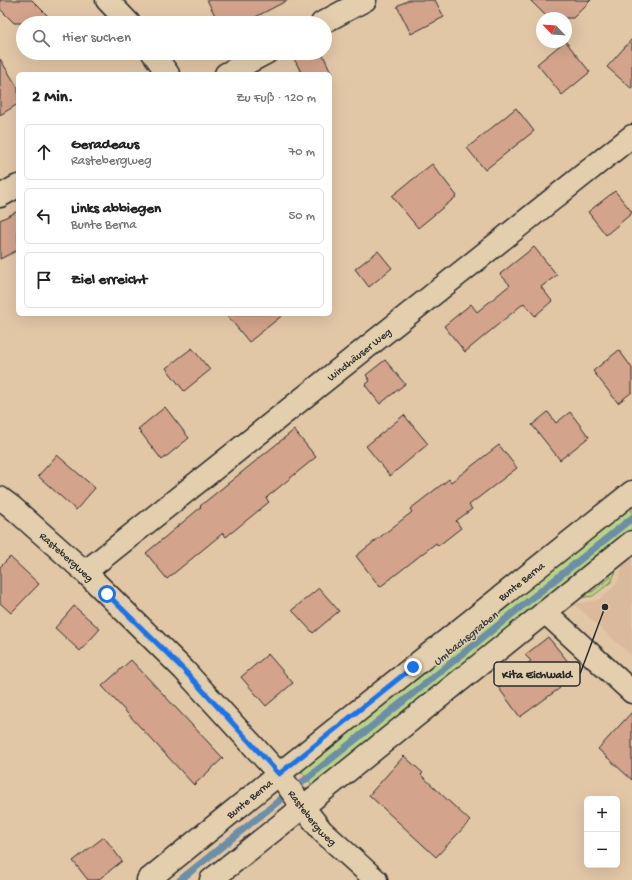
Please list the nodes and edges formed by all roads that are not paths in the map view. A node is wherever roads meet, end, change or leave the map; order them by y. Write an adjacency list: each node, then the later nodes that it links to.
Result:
1 (107, 0): 3 (street)
2 (365, 0): 4 (street)
3 (122, 16)
4 (332, 18)
5 (158, 60): 7 (street)
6 (253, 60): 8 (street)
7 (167, 72)
8 (230, 72)
9 (632, 136): 15 (street, Windhäuser Weg)
10 (16, 187): 11 (street)
11 (0, 196)
12 (632, 492): 18 (street, Bunte Berna)
13 (4, 508): 15 (street, Rastebergweg)
14 (632, 542): 16 (street, Bunte Berna)
15 (85, 572): 18 (street, Rastebergweg)
16 (545, 612): 17 (street); 18 (street, Bunte Berna)
17 (632, 692)
18 (292, 791): 19 (street, Bunte Berna); 20 (street, Bunte Berna); 21 (street, Rastebergweg)
19 (148, 880)
20 (211, 880)
21 (376, 880)

